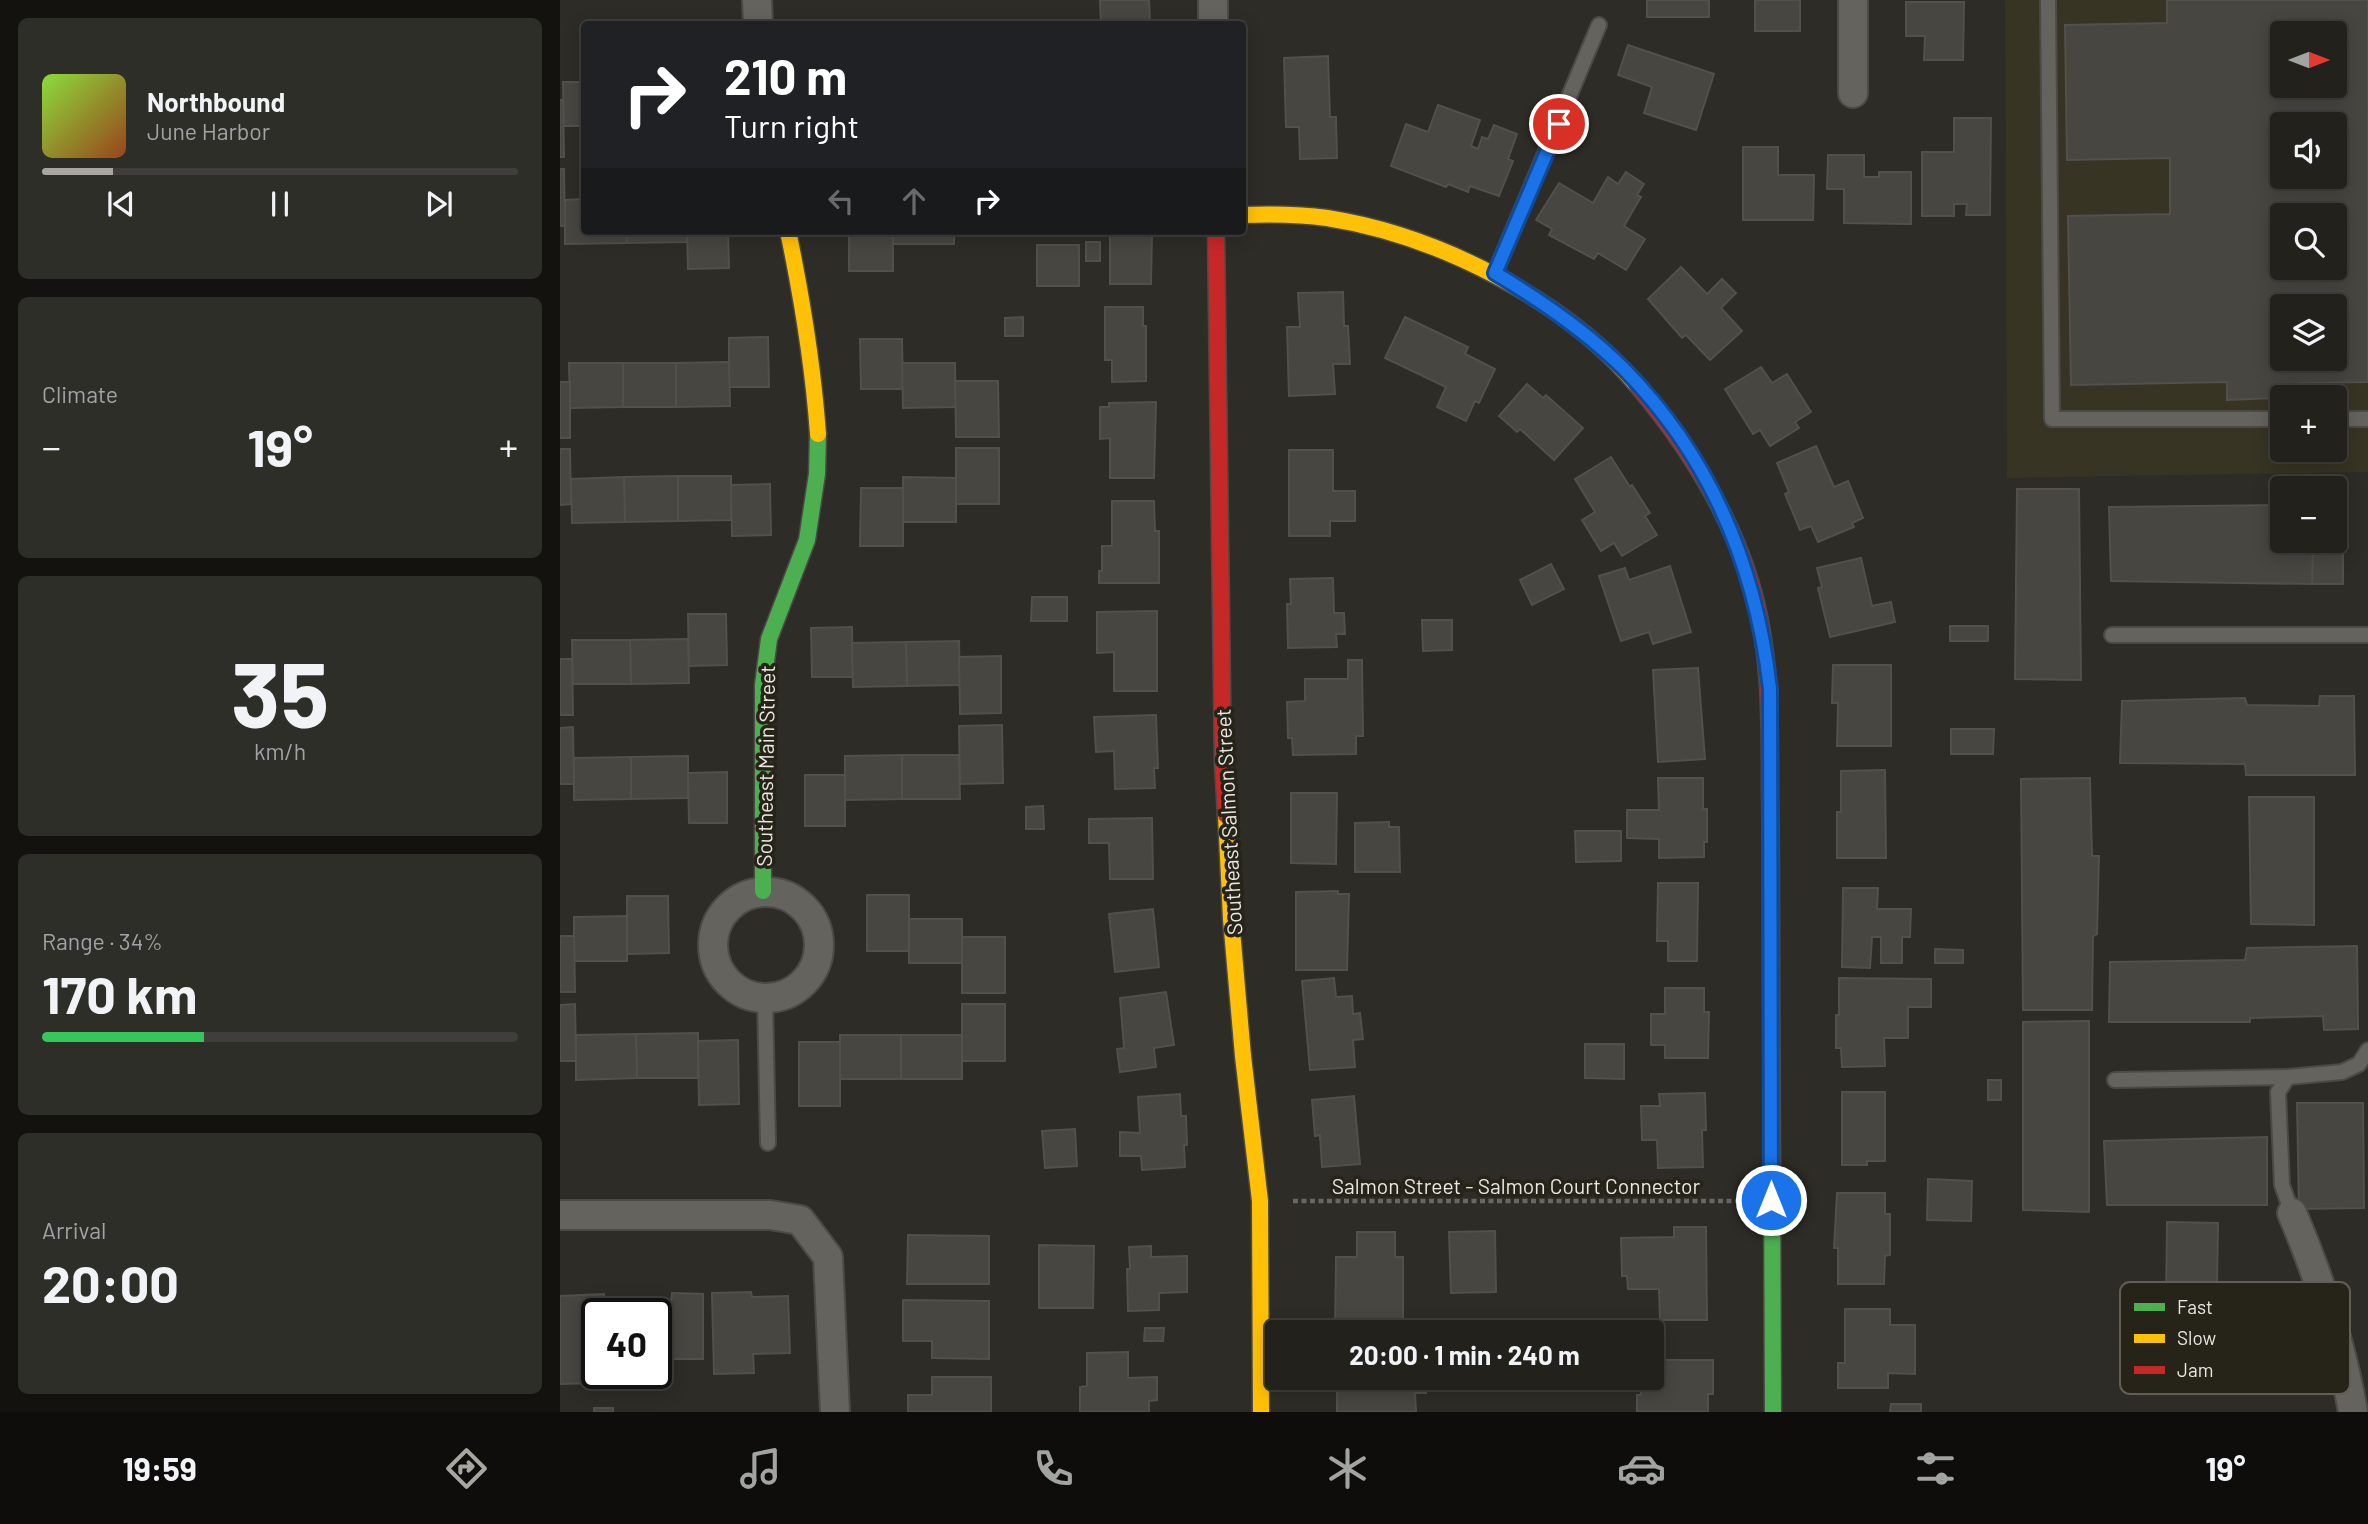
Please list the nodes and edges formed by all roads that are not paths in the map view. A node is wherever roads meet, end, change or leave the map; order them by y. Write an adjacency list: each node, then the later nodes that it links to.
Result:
1 (757, 0): 5 (street)
2 (1213, 0): 6 (street)
3 (1853, 0): 8 (street)
4 (2048, 0): 13 (lane)
5 (758, 21)
6 (1213, 21)
7 (1599, 25): 12 (lane)
8 (1853, 93)
9 (1246, 215): 12 (street)
10 (789, 235): 18 (street, Southeast Main Street)
11 (1216, 235): 29 (street, Southeast Salmon Street)
12 (1495, 273): 30 (street)
13 (2270, 419)
14 (2347, 419): 15 (lane)
15 (2368, 419)
16 (2112, 635): 17 (lane)
17 (2368, 635)
18 (763, 891): 19 (street, Southeast Main Street); 19 (street, Southeast Main Street)
19 (765, 999): 23 (lane)
20 (2368, 1050): 21 (lane)
21 (2288, 1077): 22 (lane); 24 (lane)
22 (2115, 1080)
23 (768, 1143)
24 (2292, 1213): 26 (street)
25 (560, 1215): 28 (street)
26 (2320, 1282)
27 (2350, 1394): 31 (street)
28 (835, 1412)
29 (1261, 1412)
30 (1773, 1412)
31 (2353, 1412)

